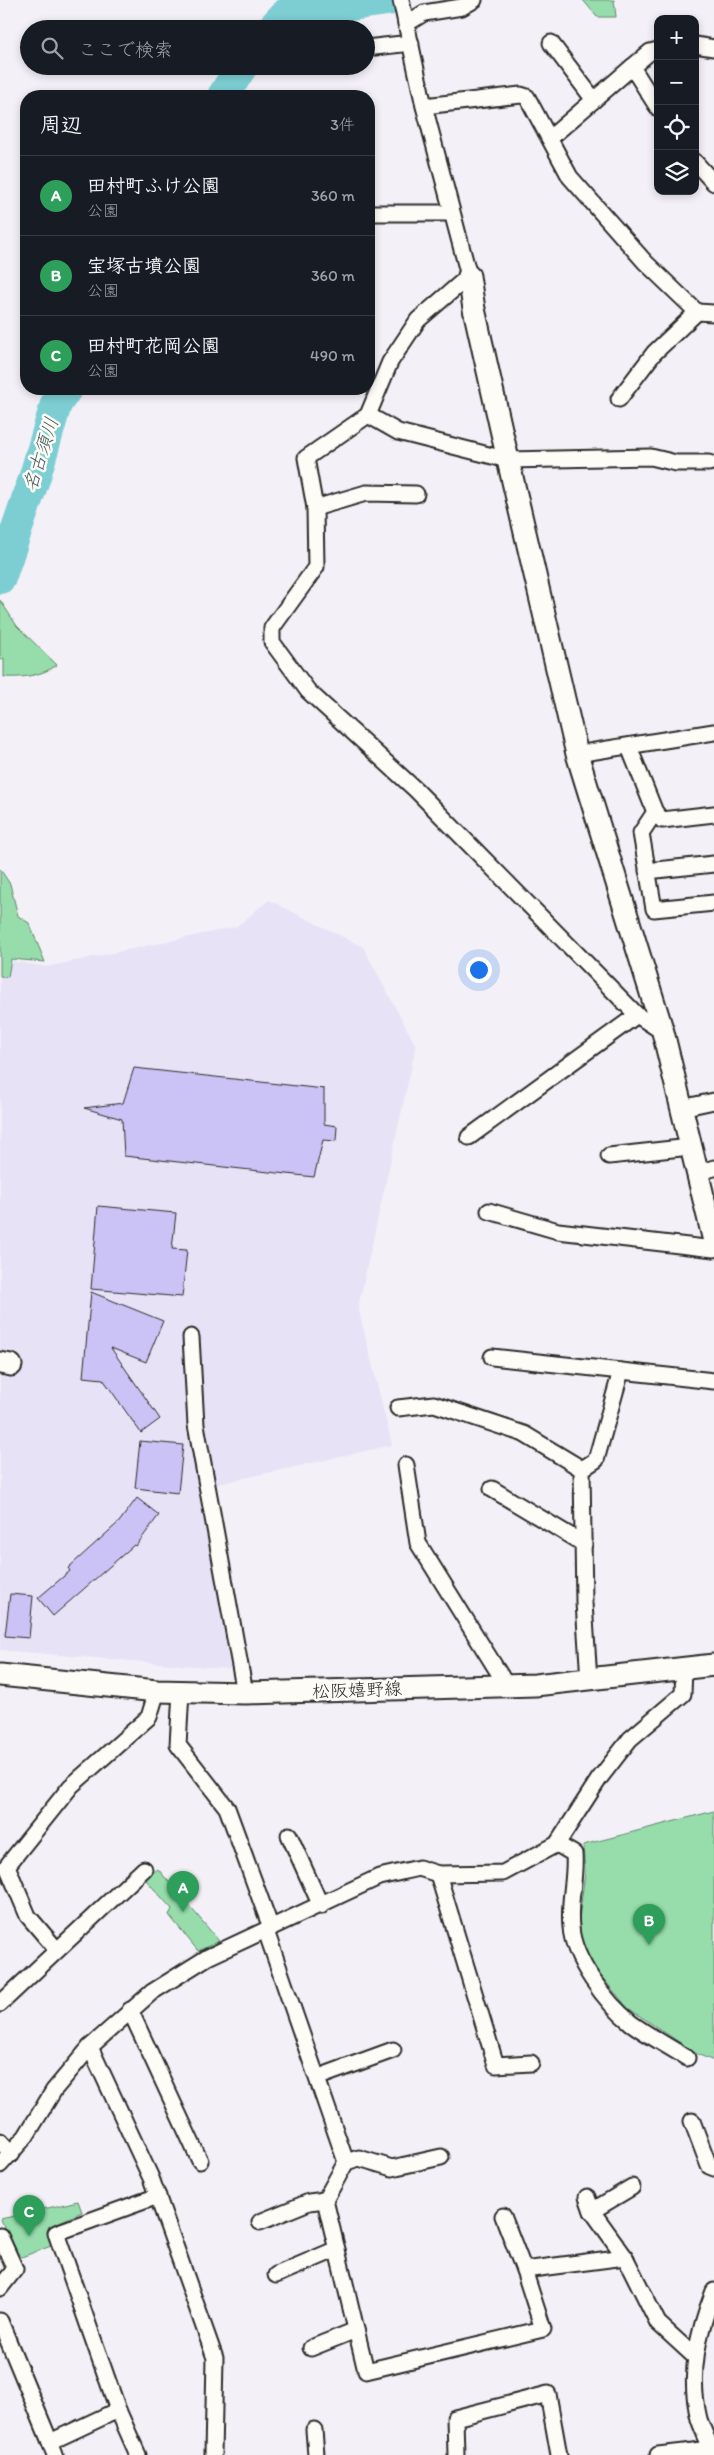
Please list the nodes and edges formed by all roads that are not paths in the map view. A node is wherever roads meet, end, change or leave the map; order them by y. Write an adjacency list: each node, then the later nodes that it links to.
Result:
1 (474, 0): 2 (street)
2 (404, 12): 3 (street)
3 (410, 43): 6 (street); 12 (street)
4 (550, 43): 10 (street)
5 (699, 46): 7 (street)
6 (375, 47)
7 (714, 48)
8 (654, 51): 9 (street)
9 (632, 67): 10 (street); 11 (street)
10 (594, 100): 13 (street)
11 (656, 105)
12 (424, 106): 13 (street); 17 (street)
13 (550, 138): 19 (street)
14 (699, 166): 15 (street)
15 (714, 183)
16 (375, 213): 17 (street)
17 (451, 213): 18 (street)
18 (469, 276): 22 (street); 23 (street)
19 (697, 312): 20 (street); 21 (street)
20 (714, 313)
21 (619, 399)
22 (368, 415): 23 (street); 26 (street)
23 (508, 460): 24 (street); 29 (street)
24 (709, 463)
25 (416, 494): 26 (street)
26 (315, 508): 35 (street)
27 (714, 732): 28 (street)
28 (629, 747): 29 (street); 30 (street)
29 (578, 754): 36 (street)
30 (655, 812): 31 (street); 33 (street)
31 (714, 814)
32 (714, 864): 33 (street)
33 (648, 871): 34 (street)
34 (714, 903)
35 (637, 1015): 36 (street); 39 (street)
36 (663, 1032): 38 (street)
37 (714, 1101): 38 (street)
38 (681, 1108): 40 (street)
39 (469, 1137)
40 (690, 1147): 41 (street); 42 (street)
41 (609, 1156)
42 (705, 1170): 44 (street)
43 (490, 1211): 45 (street)
44 (714, 1241)
45 (714, 1250)
46 (191, 1337): 62 (street)
47 (492, 1357): 48 (street)
48 (621, 1371): 49 (street); 52 (street)
49 (714, 1382)
50 (398, 1408): 52 (street)
51 (406, 1465): 59 (street)
52 (582, 1469): 54 (street)
53 (492, 1489): 54 (street)
54 (584, 1544): 58 (street)
55 (714, 1665): 56 (street, 松阪嬉野線)
56 (684, 1669): 58 (street, 松阪嬉野線); 64 (street)
57 (0, 1674): 60 (street, 松阪嬉野線)
58 (589, 1680): 59 (street, 松阪嬉野線)
59 (507, 1686): 62 (street, 松阪嬉野線)
60 (157, 1691): 61 (street, 松阪嬉野線); 69 (street)
61 (181, 1691): 62 (street, 松阪嬉野線); 68 (street)
62 (244, 1693)
63 (289, 1835): 67 (street)
64 (557, 1844): 66 (street); 74 (street)
65 (144, 1869): 69 (street)
66 (438, 1874): 67 (street); 75 (street)
67 (320, 1906): 68 (street)
68 (269, 1930): 71 (street); 76 (street)
69 (57, 1950): 70 (street)
70 (0, 2004)
71 (130, 2010): 72 (street); 81 (street)
72 (90, 2047): 79 (street); 86 (street)
73 (392, 2050): 76 (street)
74 (687, 2058)
75 (530, 2063)
76 (318, 2077): 82 (street)
77 (692, 2122): 84 (street)
78 (0, 2141): 79 (street)
79 (12, 2154): 83 (street)
80 (441, 2157): 82 (street)
81 (200, 2160)
82 (346, 2162): 87 (street)
83 (0, 2165)
84 (714, 2168)
85 (632, 2187): 92 (street)
86 (158, 2196): 101 (street); 106 (street)
87 (325, 2200): 89 (street); 91 (street)
88 (503, 2216): 93 (street)
89 (260, 2222)
90 (0, 2236): 95 (street)
91 (337, 2249): 94 (street); 98 (street)
92 (625, 2258): 93 (street); 100 (street)
93 (524, 2270): 98 (street)
94 (276, 2275)
95 (0, 2288)
96 (714, 2291): 100 (street)
97 (0, 2321): 103 (street)
98 (356, 2330): 99 (street)
99 (311, 2348)
100 (694, 2356): 104 (street)
101 (118, 2410): 103 (street); 105 (street)
102 (314, 2430): 107 (street)
103 (53, 2448)
104 (712, 2452): 110 (street)
105 (138, 2455)
106 (213, 2455)
107 (316, 2455)
108 (456, 2455): 109 (street)
109 (560, 2455)
110 (658, 2455)

